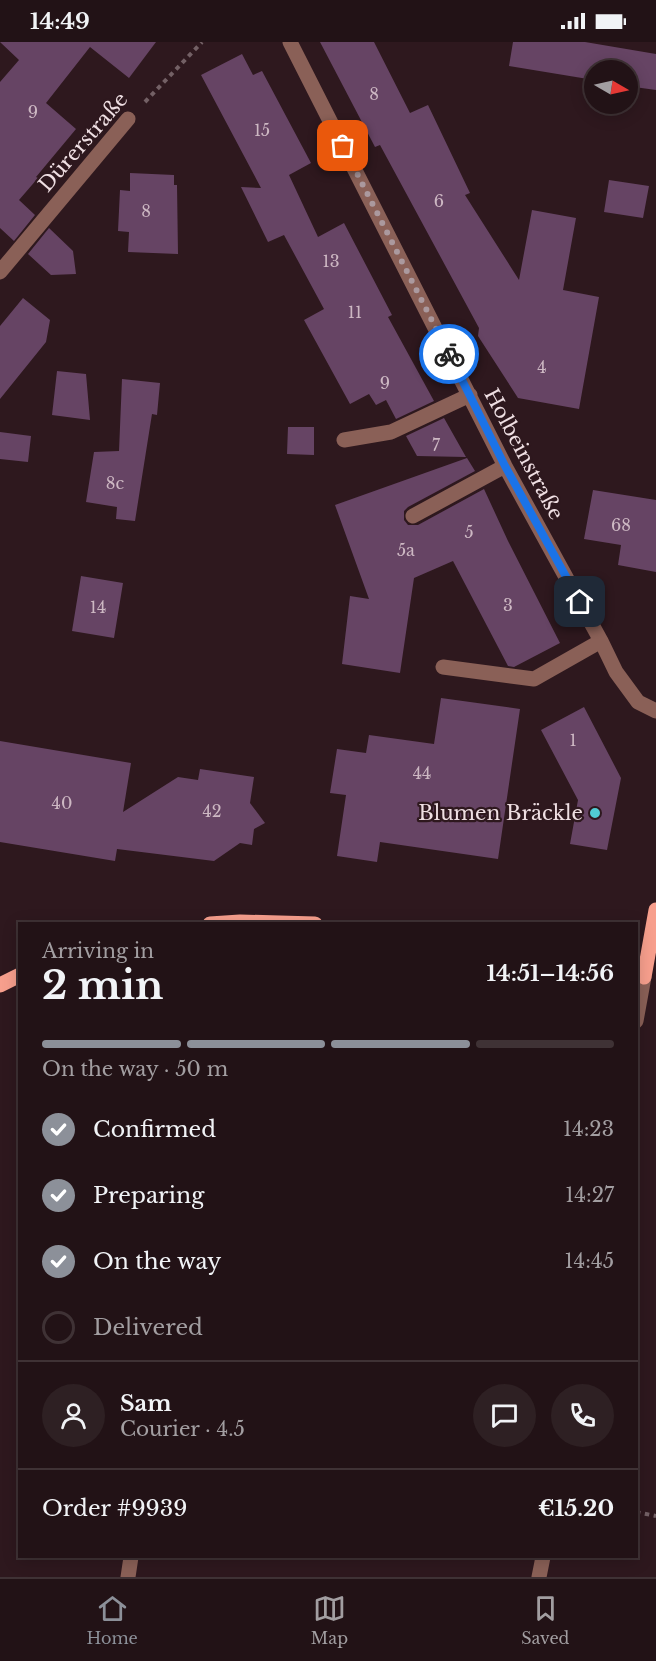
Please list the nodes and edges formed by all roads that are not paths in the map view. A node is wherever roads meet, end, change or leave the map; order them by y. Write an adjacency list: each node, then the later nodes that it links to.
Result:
1 (290, 42): 4 (street, Holbeinstraße)
2 (128, 119): 3 (street, Dürerstraße)
3 (0, 272)
4 (470, 395): 5 (street); 6 (street, Holbeinstraße)
5 (344, 440)
6 (505, 466): 7 (street); 8 (street, Holbeinstraße)
7 (413, 516)
8 (601, 641): 9 (street); 10 (street, Holbeinstraße)
9 (443, 667)
10 (656, 711)
11 (656, 910): 13 (main road)
12 (18, 976): 14 (main road)
13 (645, 977): 15 (street)
14 (0, 985)
15 (638, 1011)
16 (131, 1558): 18 (street)
17 (543, 1558): 19 (street)
18 (128, 1577)
19 (539, 1577)

